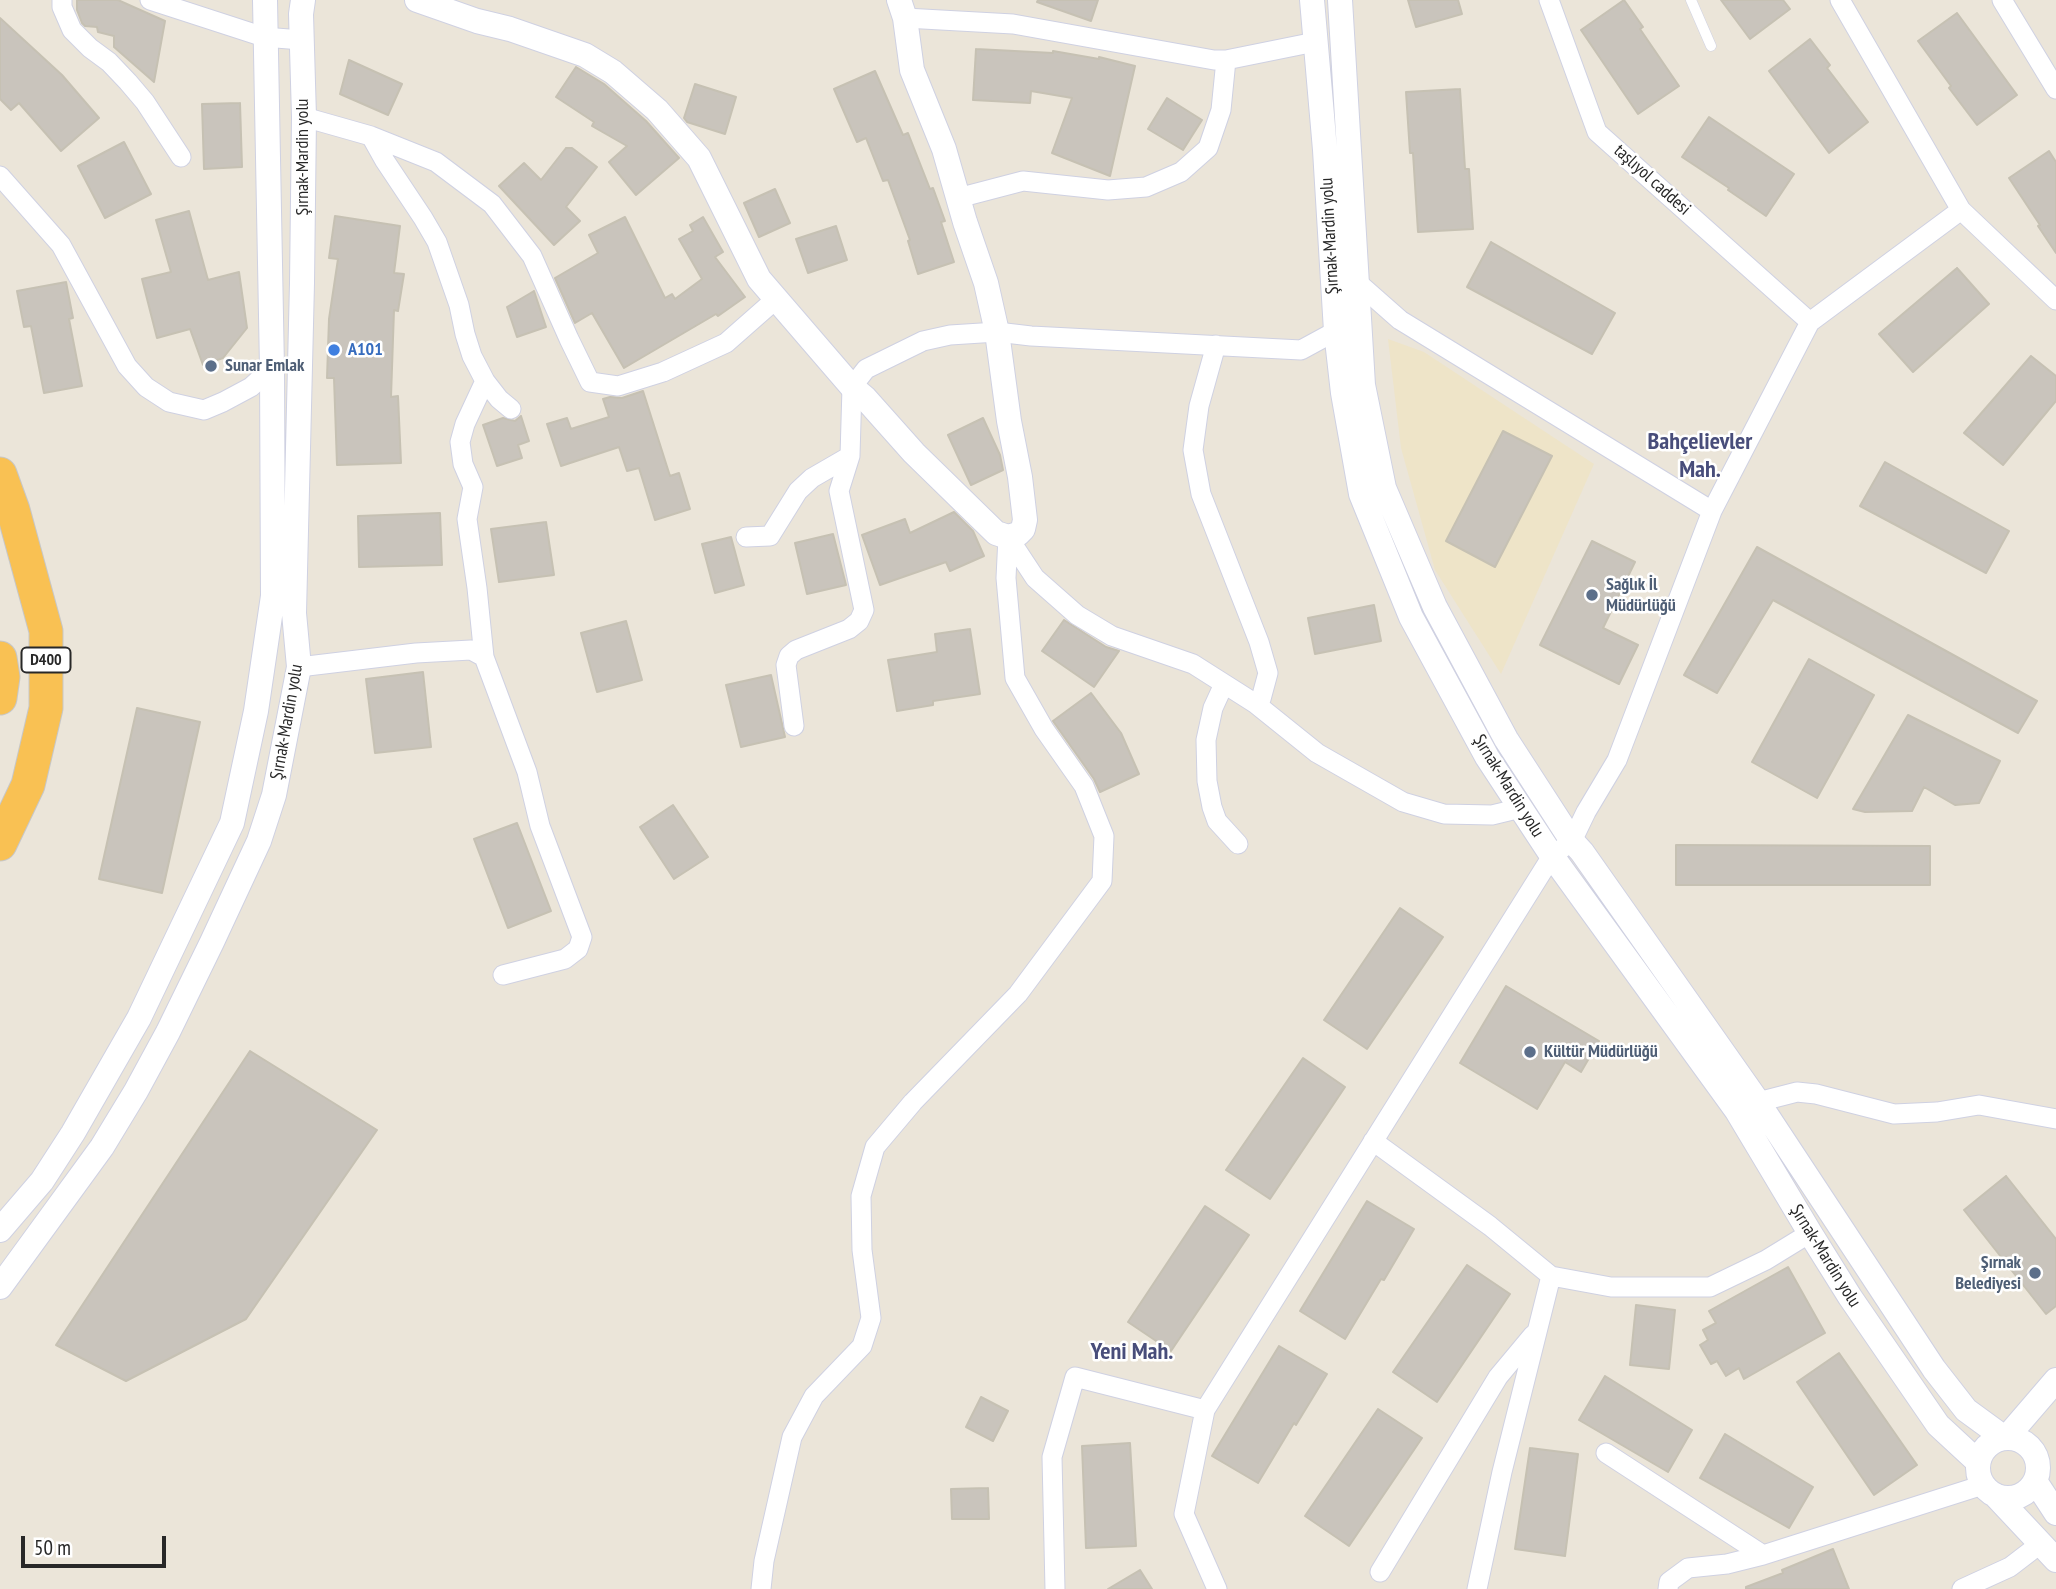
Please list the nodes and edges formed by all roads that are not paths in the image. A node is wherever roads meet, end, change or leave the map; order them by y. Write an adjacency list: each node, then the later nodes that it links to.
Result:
1 (62, 0): 21 (street)
2 (150, 0): 13 (street)
3 (265, 0): 13 (street, Şırnak-Mardin yolu)
4 (303, 0): 14 (street, Şırnak-Mardin yolu)
5 (417, 0): 26 (street)
6 (1312, 0): 15 (street, Şırnak-Mardin yolu)
7 (1340, 0): 25 (street, Şırnak-Mardin yolu)
8 (1549, 0): 28 (street, taşlıyol caddesi)
9 (1691, 0): 16 (lane)
10 (1840, 0): 24 (street)
11 (2002, 0): 18 (street)
12 (902, 9): 17 (street); 23 (street)
13 (264, 37): 14 (street); 32 (street, Şırnak-Mardin yolu)
14 (302, 40): 19 (street, Şırnak-Mardin yolu)
15 (1315, 42): 17 (street); 29 (street, Şırnak-Mardin yolu)
16 (1711, 46)
17 (1226, 60): 23 (street)
18 (2056, 89)
19 (304, 117): 20 (street); 43 (street, Şırnak-Mardin yolu)
20 (371, 136): 26 (street); 33 (street)
21 (181, 158)
22 (0, 176): 32 (street)
23 (958, 198): 30 (street)
24 (1961, 210): 27 (street); 28 (street)
25 (1358, 284): 38 (street); 49 (street, Şırnak-Mardin yolu)
26 (776, 299): 34 (street)
27 (2056, 300)
28 (1810, 323): 38 (street)
29 (1336, 331): 31 (street); 48 (street, Şırnak-Mardin yolu)
30 (997, 332): 31 (street); 34 (street); 40 (street)
31 (1216, 345): 46 (street)
32 (272, 368): 57 (street, Şırnak-Mardin yolu)
33 (485, 381): 35 (street); 42 (street)
34 (852, 387): 36 (street); 40 (street)
35 (511, 409)
36 (850, 456): 39 (street); 47 (street)
37 (0, 474): 50 (highway, D400)
38 (1712, 511): 49 (street)
39 (746, 537)
40 (1008, 537): 44 (street); 73 (street)
41 (0, 657): 45 (highway, D400)
42 (484, 657): 43 (street); 53 (street)
43 (299, 667): 60 (street, Şırnak-Mardin yolu)
44 (1224, 684): 46 (street); 51 (street)
45 (0, 698)
46 (1256, 704): 48 (street)
47 (794, 726)
48 (1521, 808): 52 (street, Şırnak-Mardin yolu)
49 (1572, 841): 52 (street); 54 (street, Şırnak-Mardin yolu)
50 (0, 844)
51 (1238, 844)
52 (1552, 856): 56 (street); 58 (street, Şırnak-Mardin yolu)
53 (503, 975)
54 (1758, 1101): 55 (street); 64 (street, Şırnak-Mardin yolu)
55 (2056, 1119)
56 (1373, 1141): 59 (street); 63 (street)
57 (0, 1230)
58 (1810, 1233): 59 (street); 68 (street, Şırnak-Mardin yolu)
59 (1551, 1276): 61 (street)
60 (0, 1287)
61 (1538, 1329): 72 (street); 76 (street)
62 (2056, 1380): 64 (street)
63 (1205, 1410): 74 (street); 75 (street)
64 (2005, 1437): 67 (street); 68 (street)
65 (2056, 1452): 67 (street)
66 (1606, 1453): 71 (street)
67 (2037, 1477): 68 (street); 69 (street)
68 (1985, 1481): 70 (street, Şırnak-Mardin yolu); 71 (street)
69 (2056, 1513)
70 (2048, 1552): 78 (street)
71 (1763, 1555): 77 (street)
72 (1380, 1572)
73 (761, 1589)
74 (1055, 1589)
75 (1217, 1589)
76 (1477, 1589)
77 (1668, 1589)
78 (1962, 1589)

